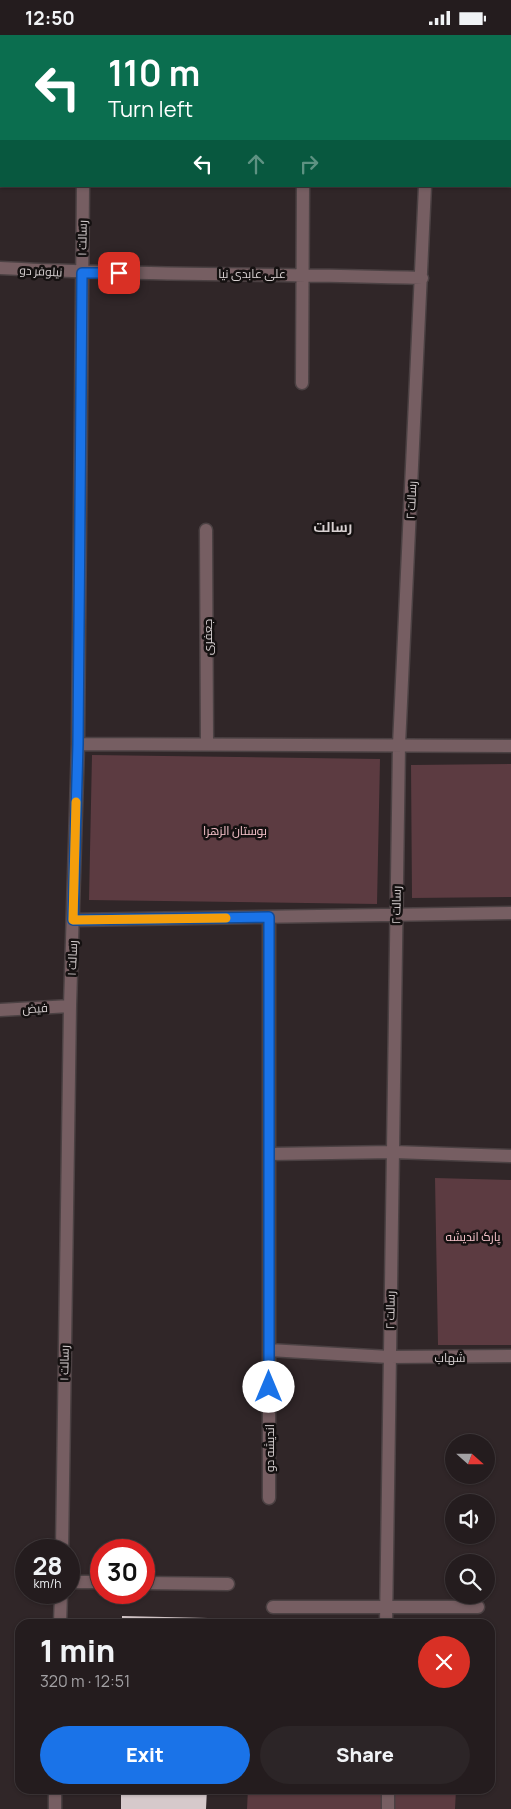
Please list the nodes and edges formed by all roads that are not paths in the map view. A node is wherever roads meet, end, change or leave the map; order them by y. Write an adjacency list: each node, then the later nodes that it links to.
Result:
1 (83, 187): 5 (street, رسالت ۱)
2 (303, 187): 6 (street)
3 (425, 187): 7 (street, رسالت ۲)
4 (0, 268): 5 (street, نیلوفر دو)
5 (82, 273): 6 (street, علی عابدی نیا); 10 (street, رسالت ۱)
6 (304, 273): 7 (street, علی عابدی نیا); 8 (street)
7 (422, 278): 12 (street, رسالت ۲)
8 (302, 383)
9 (206, 530): 11 (street, جعفری)
10 (78, 744): 11 (street); 17 (street, رسالت ۱)
11 (207, 744): 12 (street)
12 (399, 745): 13 (street); 15 (street, رسالت ۲)
13 (511, 746)
14 (511, 913): 15 (street)
15 (396, 915): 16 (street); 20 (street, رسالت ۲)
16 (269, 917): 17 (street); 21 (street, اندیشه دو)
17 (73, 920): 18 (street, رسالت ۱)
18 (70, 1006): 19 (street, فیض); 27 (street, رسالت ۱)
19 (0, 1010)
20 (393, 1152): 21 (street); 22 (street); 25 (street, رسالت ۲)
21 (269, 1154): 23 (street, اندیشه دو)
22 (511, 1156)
23 (269, 1350): 25 (street, شهاب); 26 (street, اندیشه دو)
24 (511, 1356): 25 (street, شهاب)
25 (389, 1357): 33 (street, رسالت ۲)
26 (268, 1498)
27 (62, 1539)
28 (155, 1583): 29 (street)
29 (228, 1584)
30 (61, 1604): 34 (street)
31 (273, 1607): 33 (street)
32 (478, 1607): 33 (street)
33 (386, 1608): 35 (street, رسالت ۲)
34 (60, 1619)
35 (386, 1619)
36 (55, 1794): 38 (street)
37 (388, 1794): 39 (street)
38 (54, 1809)
39 (388, 1809)

